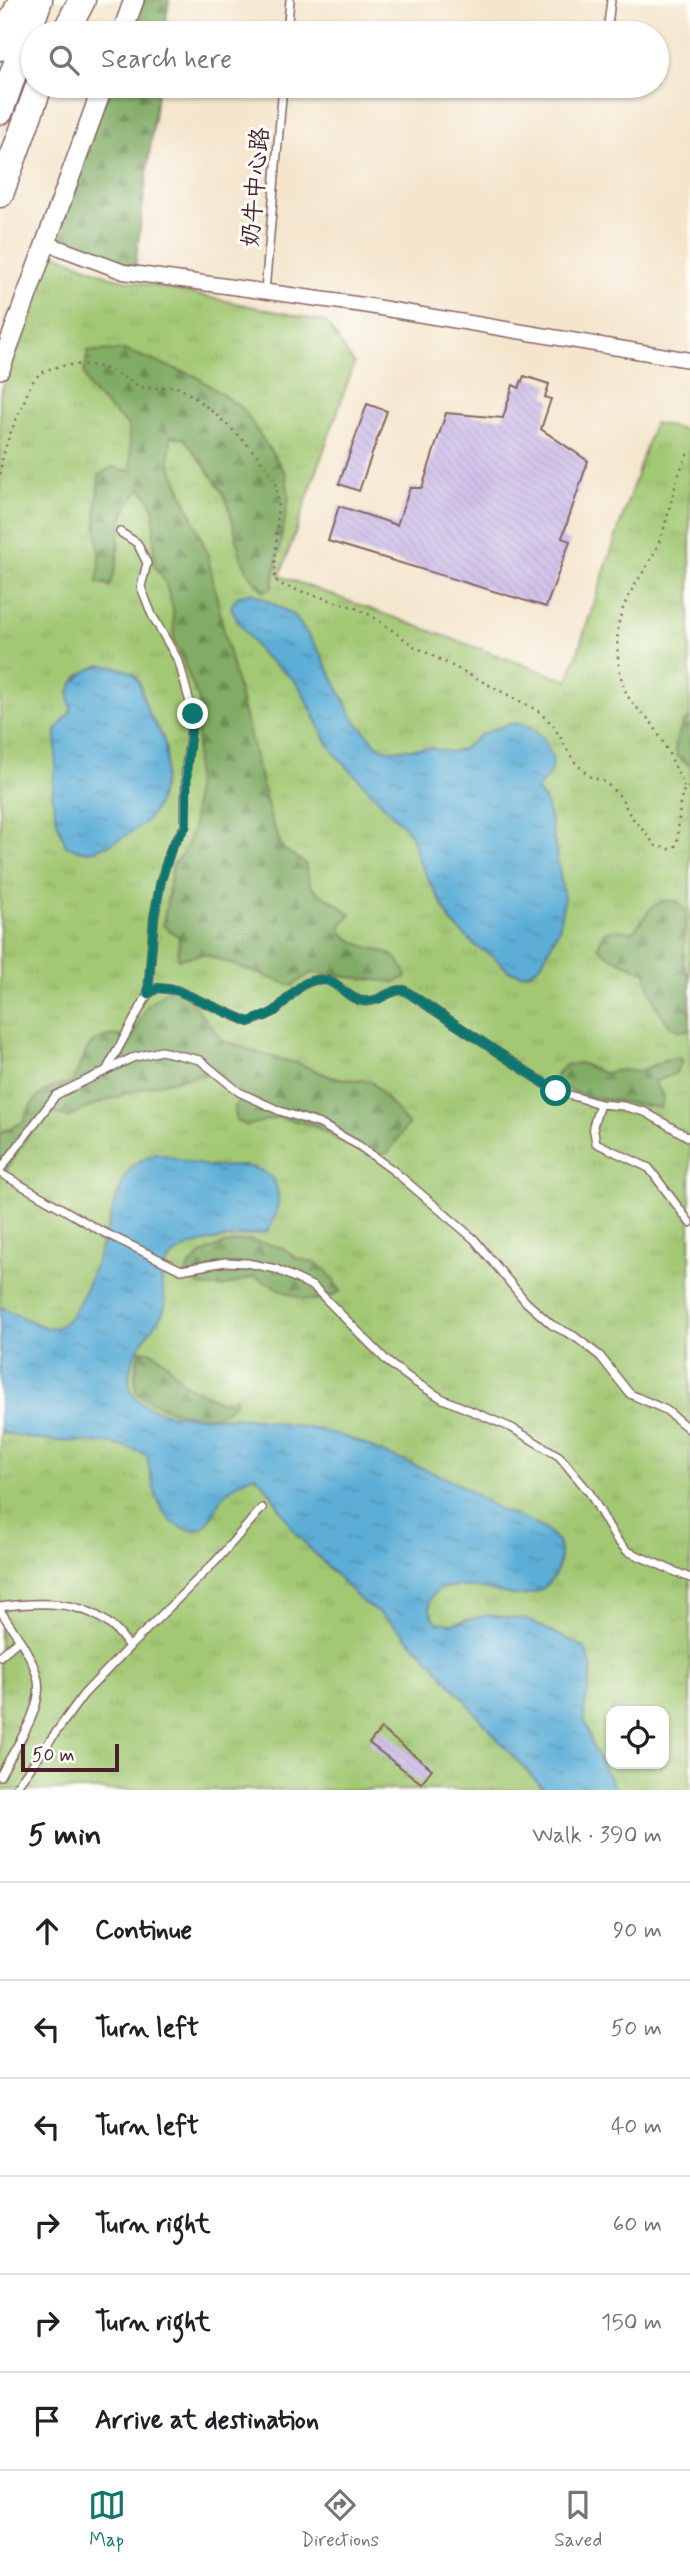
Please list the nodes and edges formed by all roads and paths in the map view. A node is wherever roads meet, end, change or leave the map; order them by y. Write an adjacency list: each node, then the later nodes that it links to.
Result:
1 (12, 0): 15 (highway)
2 (22, 0): 16 (highway)
3 (39, 0): 9 (highway)
4 (71, 0): 10 (highway)
5 (82, 0): 11 (highway)
6 (134, 0): 12 (street)
7 (290, 0): 13 (lane)
8 (611, 0): 14 (lane)
9 (32, 21)
10 (63, 21)
11 (71, 21)
12 (126, 21)
13 (288, 21)
14 (608, 21)
15 (0, 24)
16 (0, 47)
17 (21, 51): 21 (highway)
18 (35, 98): 22 (highway)
19 (99, 98): 23 (street)
20 (282, 98): 24 (lane, 奶牛中心路)
21 (0, 111)
22 (0, 194)
23 (46, 243): 24 (street); 26 (street)
24 (265, 291): 25 (street)
25 (690, 359)
26 (0, 369)
27 (690, 450): 31 (path)
28 (0, 474): 31 (path)
29 (120, 532): 32 (lane)
30 (690, 787): 31 (path)
31 (684, 789)
32 (148, 994): 33 (lane); 34 (lane)
33 (107, 1070): 36 (lane); 38 (lane)
34 (600, 1104): 35 (lane); 37 (lane)
35 (690, 1138)
36 (0, 1172): 40 (lane)
37 (690, 1223)
38 (690, 1430)
39 (262, 1508): 43 (lane)
40 (690, 1578)
41 (0, 1609): 42 (lane); 43 (lane)
42 (19, 1640): 44 (lane); 45 (lane)
43 (129, 1647): 46 (lane)
44 (0, 1656)
45 (0, 1776)
46 (14, 1790)

